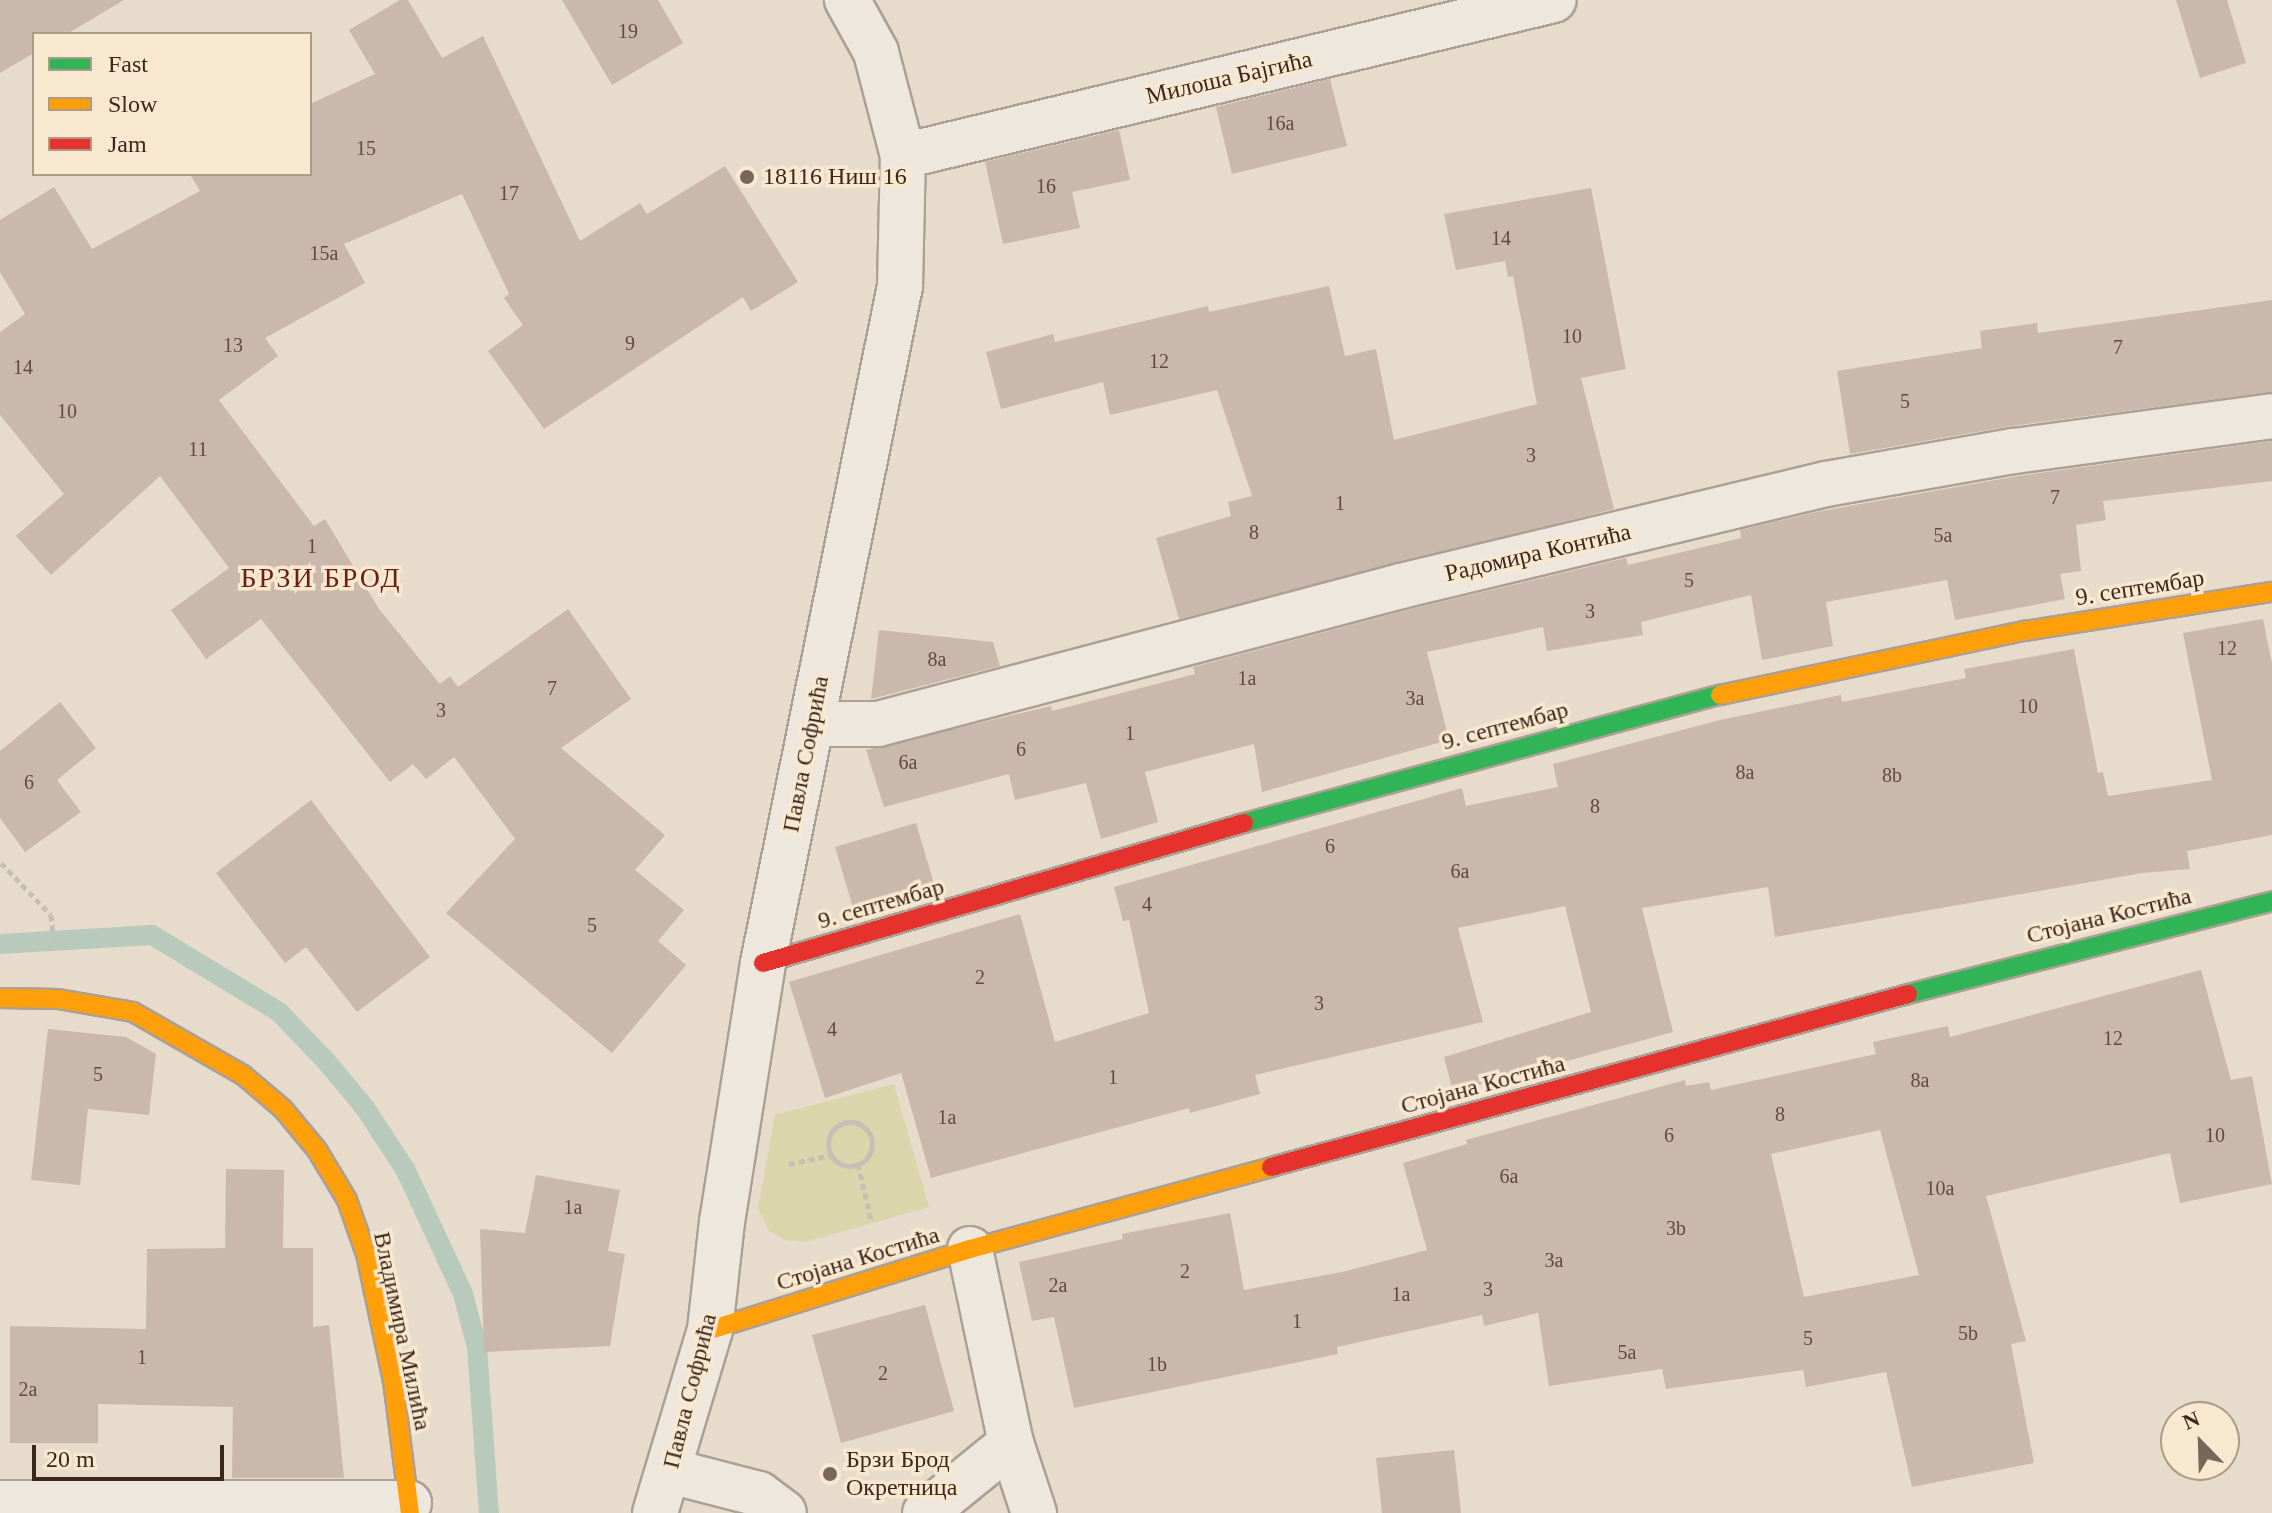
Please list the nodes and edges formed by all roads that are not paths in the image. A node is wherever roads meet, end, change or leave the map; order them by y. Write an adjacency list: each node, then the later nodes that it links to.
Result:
1 (847, 0): 3 (street, Павла Софрића)
2 (1554, 0): 3 (street, Милоша Бајгића)
3 (903, 156): 6 (street, Павла Софрића)
4 (2272, 416): 6 (street, Радомира Контића)
5 (2272, 592): 8 (street, 9. септембар)
6 (812, 724): 8 (street, Павла Софрића)
7 (2272, 901): 10 (street, Стојана Костића)
8 (763, 963): 11 (street, Павла Софрића)
9 (0, 998): 15 (street, Владимира Милића)
10 (970, 1249): 11 (street, Стојана Костића); 12 (street)
11 (710, 1330): 13 (street, Павла Софрића)
12 (1011, 1443): 18 (street); 19 (street)
13 (670, 1471): 16 (street, Павла Софрића); 17 (street)
14 (0, 1503): 15 (street)
15 (410, 1508)
16 (655, 1513)
17 (784, 1513)
18 (925, 1513)
19 (1034, 1513)

